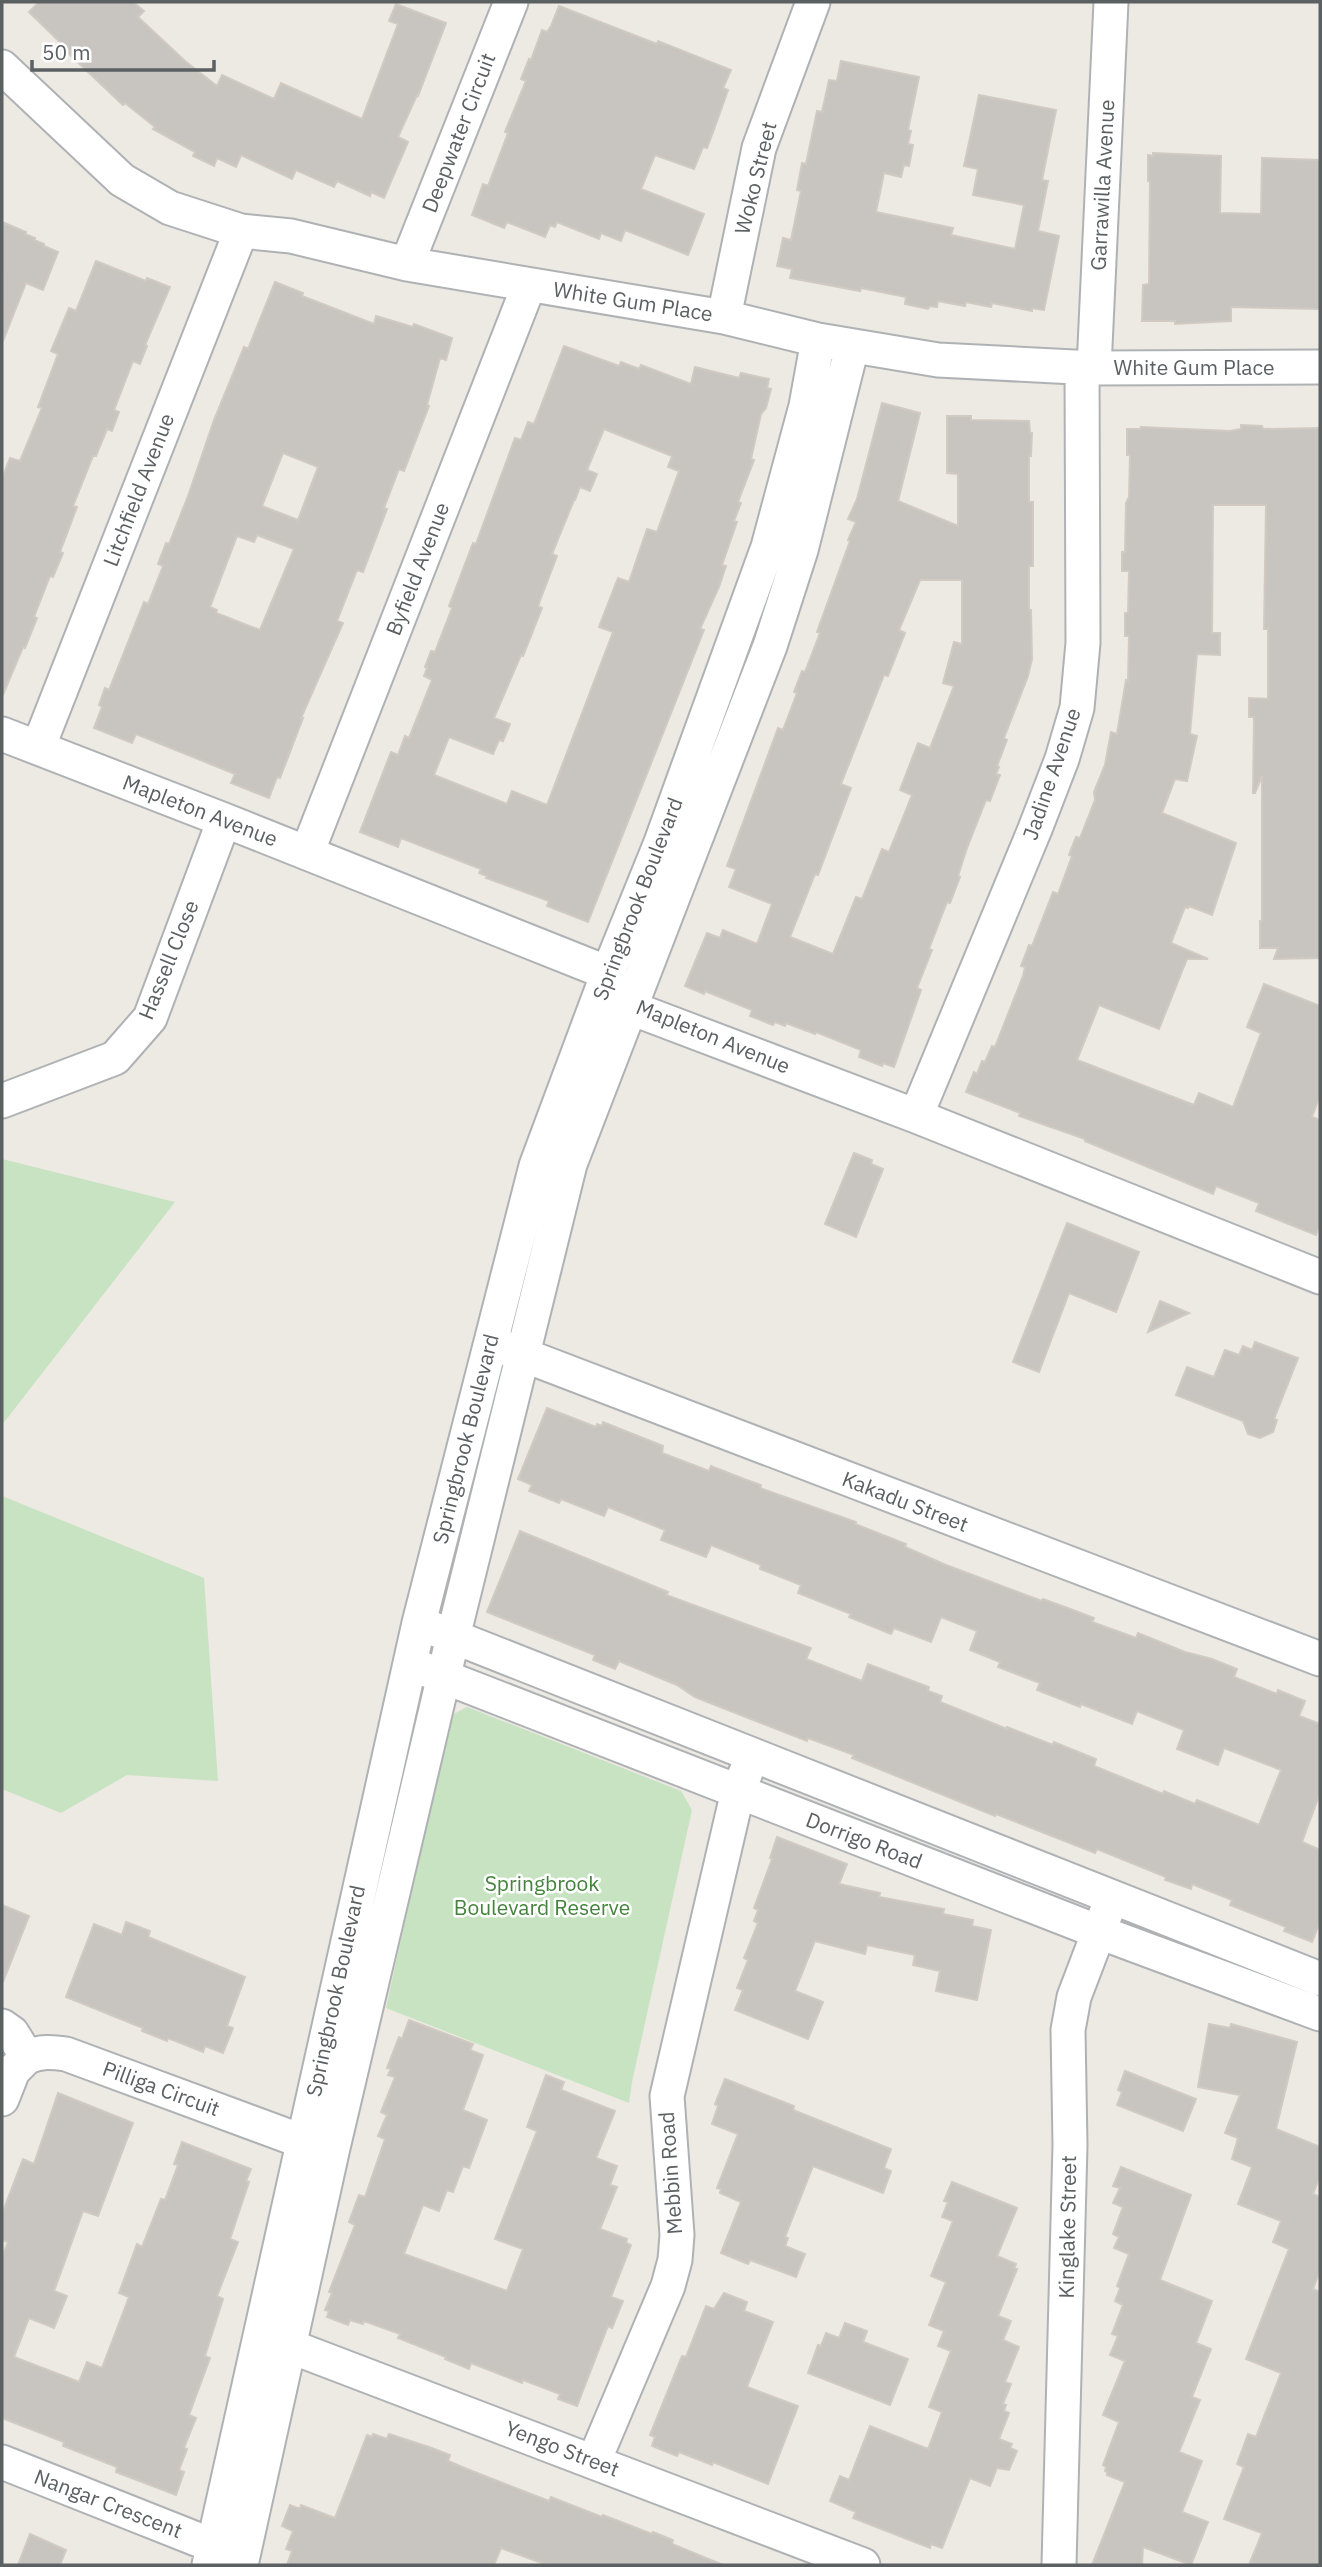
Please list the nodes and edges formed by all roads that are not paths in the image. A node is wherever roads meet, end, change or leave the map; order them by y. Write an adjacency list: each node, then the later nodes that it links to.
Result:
1 (511, 2): 6 (street, Deepwater Circuit)
2 (813, 2): 8 (street, Woko Street)
3 (1111, 2): 12 (street, Garrawilla Avenue)
4 (6, 81): 5 (street, White Gum Place)
5 (241, 231): 6 (street, White Gum Place); 14 (street, Litchfield Avenue)
6 (407, 264): 7 (street, White Gum Place)
7 (529, 285): 8 (street, White Gum Place); 16 (street, Byfield Avenue)
8 (724, 317): 9 (street, White Gum Place)
9 (818, 340): 10 (street, White Gum Place); 17 (street, Springbrook Boulevard)
10 (852, 347): 12 (street, White Gum Place); 18 (street, Springbrook Boulevard)
11 (1320, 367): 12 (street, White Gum Place)
12 (1088, 368): 20 (street, Jadine Avenue)
13 (2, 734): 14 (street, Mapleton Avenue)
14 (38, 748): 15 (street, Mapleton Avenue)
15 (224, 820): 16 (street, Mapleton Avenue); 19 (street, Hassell Close)
16 (307, 853): 17 (street, Mapleton Avenue)
17 (608, 973): 18 (street, Mapleton Avenue); 22 (street, Springbrook Boulevard)
18 (631, 1008): 20 (street, Mapleton Avenue); 23 (street, Springbrook Boulevard)
19 (2, 1101)
20 (916, 1116): 21 (street, Mapleton Avenue)
21 (1320, 1277)
22 (491, 1342): 23 (street, Kakadu Street); 24 (street, Springbrook Boulevard)
23 (524, 1357): 25 (street, Springbrook Boulevard); 26 (street, Kakadu Street)
24 (419, 1623): 25 (street, Dorrigo Road); 27 (street, Springbrook Boulevard)
25 (453, 1637): 28 (street, Springbrook Boulevard); 29 (street, Dorrigo Road)
26 (1320, 1659)
27 (410, 1664): 28 (street, Dorrigo Road); 38 (street, Springbrook Boulevard)
28 (443, 1677): 30 (street, Dorrigo Road); 38 (street, Springbrook Boulevard)
29 (752, 1755): 30 (street, Mebbin Road); 31 (street, Dorrigo Road)
30 (738, 1791): 32 (street, Dorrigo Road); 40 (street, Mebbin Road)
31 (1112, 1897): 32 (street, Kinglake Street); 33 (street, Dorrigo Road)
32 (1099, 1932): 34 (street, Dorrigo Road); 45 (street, Kinglake Street)
33 (1320, 1979)
34 (1320, 2014)
35 (2, 2026): 36 (street)
36 (27, 2057): 37 (street); 38 (street, Pilliga Circuit)
37 (2, 2099)
38 (317, 2147): 39 (street, Springbrook Boulevard)
39 (275, 2340): 40 (street, Yengo Street); 42 (street, Springbrook Boulevard); 43 (street, Springbrook Boulevard)
40 (594, 2461): 44 (street, Yengo Street)
41 (2, 2462): 42 (street, Nangar Crescent)
42 (211, 2555)
43 (241, 2565)
44 (863, 2565)
45 (1059, 2565)

